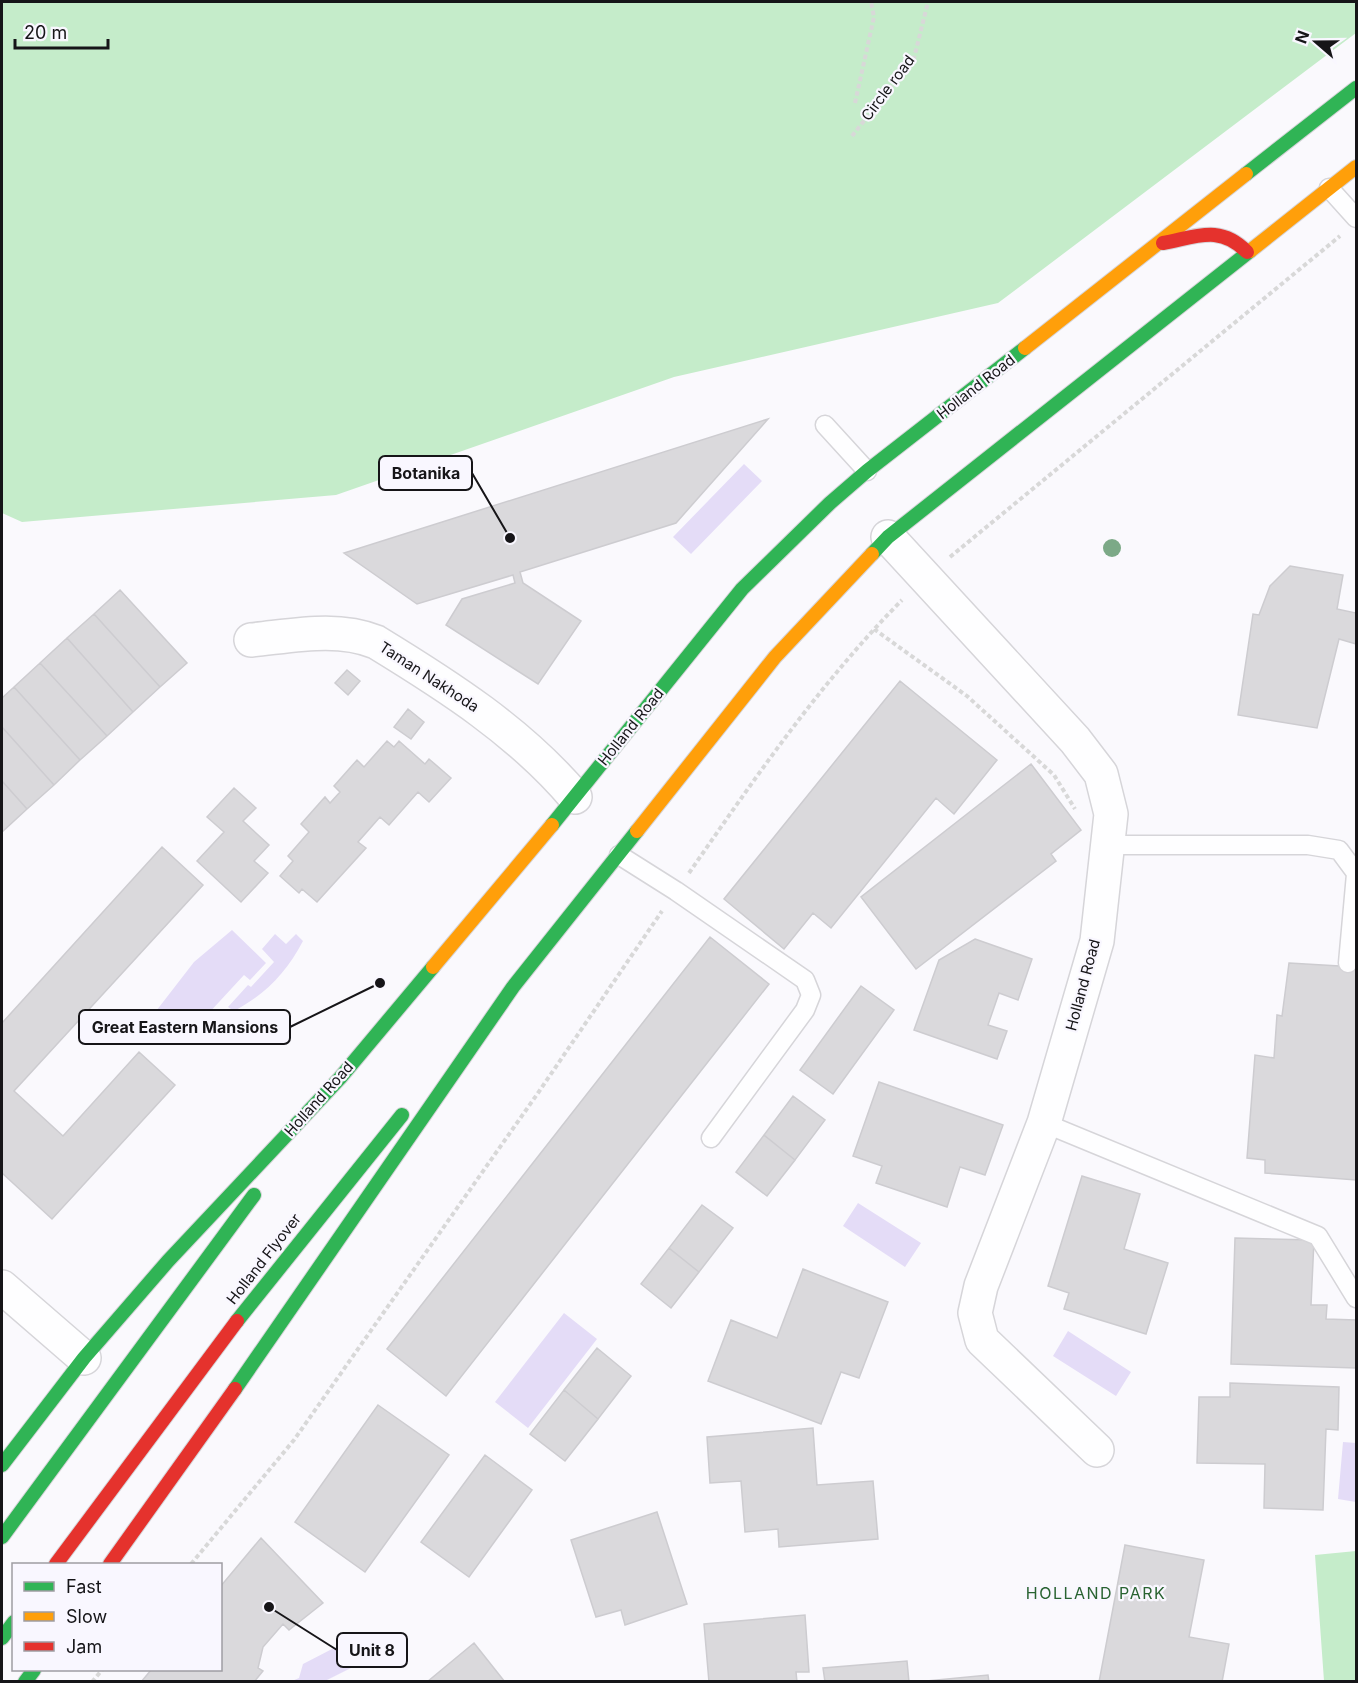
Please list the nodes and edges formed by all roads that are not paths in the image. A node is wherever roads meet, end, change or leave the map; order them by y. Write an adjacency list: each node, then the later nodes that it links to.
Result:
1 (1356, 88): 5 (main road, Holland Road)
2 (1356, 168): 3 (main road)
3 (1329, 188): 4 (lane); 6 (main road)
4 (1352, 224)
5 (1159, 244): 6 (main road); 8 (main road, Holland Road)
6 (1247, 252): 9 (main road)
7 (825, 425): 8 (lane)
8 (867, 471): 11 (main road, Holland Road)
9 (888, 537): 12 (street, Holland Road); 13 (main road)
10 (251, 640): 11 (street, Taman Nakhoda)
11 (575, 797): 17 (main road, Holland Road)
12 (1108, 845): 14 (lane); 20 (street, Holland Road)
13 (619, 855): 16 (main road); 21 (lane)
14 (1356, 874): 15 (lane)
15 (1348, 963)
16 (513, 987): 18 (main road); 29 (main road)
17 (340, 1078): 24 (main road, Holland Road); 27 (main road)
18 (427, 1086)
19 (412, 1104): 28 (main road, Holland Flyover)
20 (1044, 1123): 23 (lane); 25 (street, Holland Road)
21 (711, 1138)
22 (2, 1287): 24 (street)
23 (1356, 1298)
24 (84, 1358): 26 (main road, Holland Road)
25 (1097, 1450)
26 (2, 1465)
27 (2, 1537)
28 (57, 1563)
29 (111, 1563)
30 (12, 1625): 31 (main road)
31 (2, 1638)

